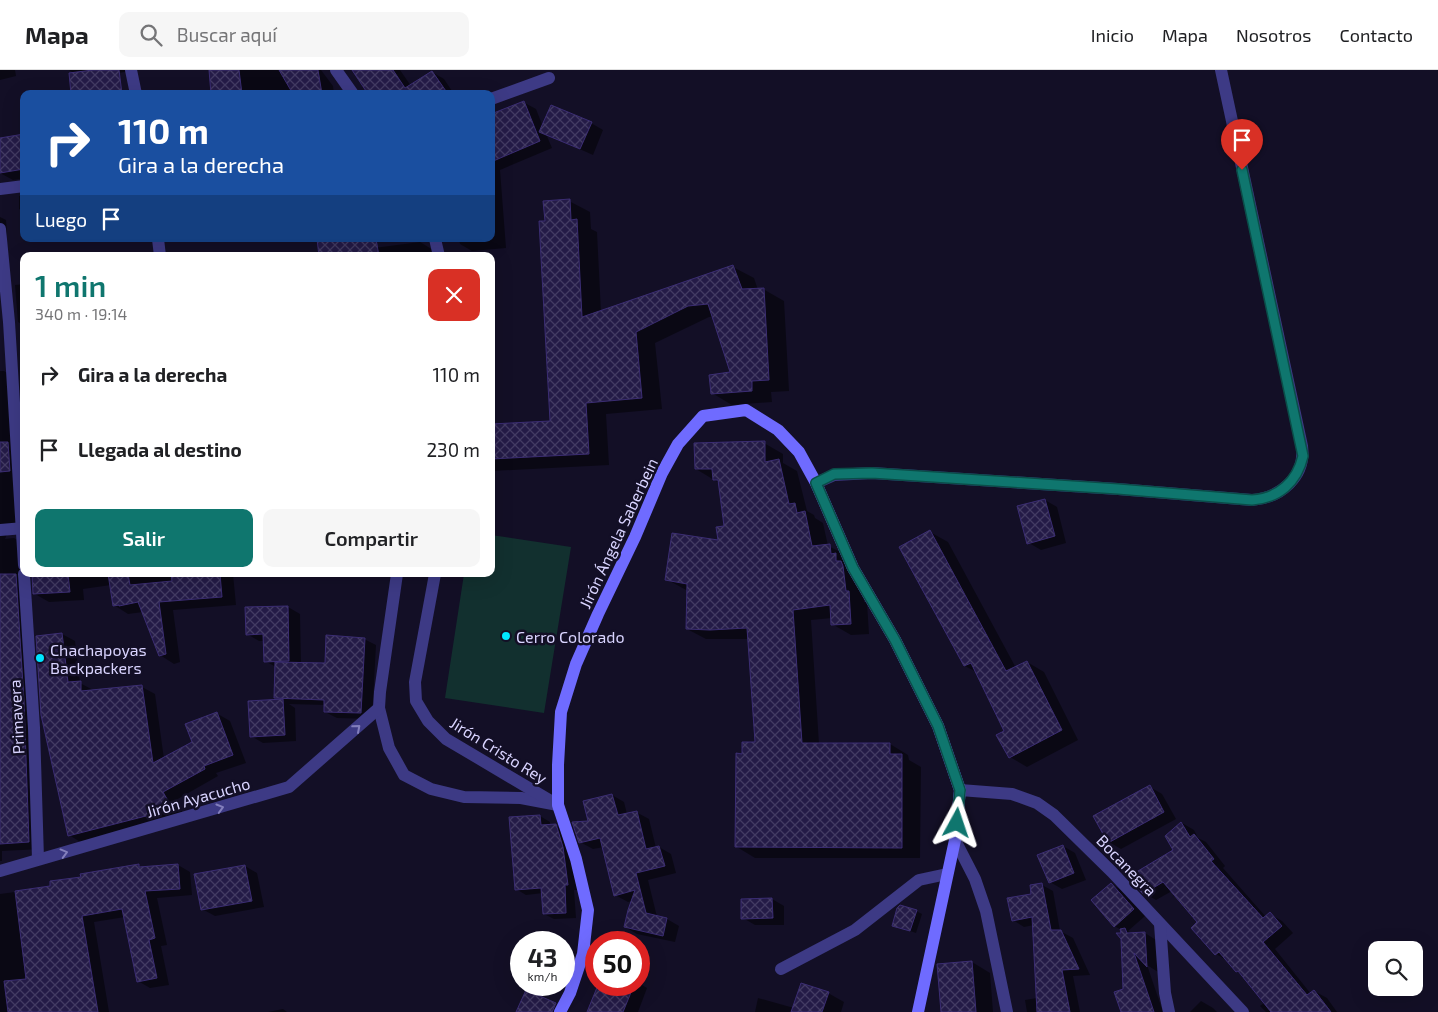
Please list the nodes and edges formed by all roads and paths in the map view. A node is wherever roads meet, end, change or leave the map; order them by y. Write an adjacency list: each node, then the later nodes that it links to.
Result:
1 (131, 70): 5 (street)
2 (336, 70): 6 (street)
3 (1221, 70): 12 (street)
4 (549, 78): 7 (street)
5 (135, 90)
6 (349, 90)
7 (495, 98)
8 (20, 186): 9 (street)
9 (0, 189)
10 (0, 229): 11 (street)
11 (5, 323): 13 (street)
12 (816, 483): 20 (main road, Jirón Ángela Saberbein); 21 (main road, Jirón Ángela Saberbein)
13 (20, 494)
14 (20, 528): 15 (street)
15 (0, 530)
16 (24, 577): 23 (street, Primavera)
17 (397, 577): 19 (street)
18 (434, 577): 21 (street, Jirón Cristo Rey)
19 (379, 708): 21 (street); 23 (street, Jirón Ayacucho, one-way to 19)
20 (960, 790): 22 (main road); 26 (street, Bocanegra)
21 (558, 805): 28 (main road, Jirón Ángela Saberbein)
22 (955, 840): 25 (main road); 30 (street)
23 (38, 859): 24 (street, Jirón Ayacucho)
24 (0, 871)
25 (947, 874): 27 (street); 29 (main road)
26 (1160, 924): 31 (street); 32 (street, Bocanegra)
27 (781, 969)
28 (560, 1012)
29 (918, 1012)
30 (1007, 1012)
31 (1168, 1012)
32 (1243, 1012)

